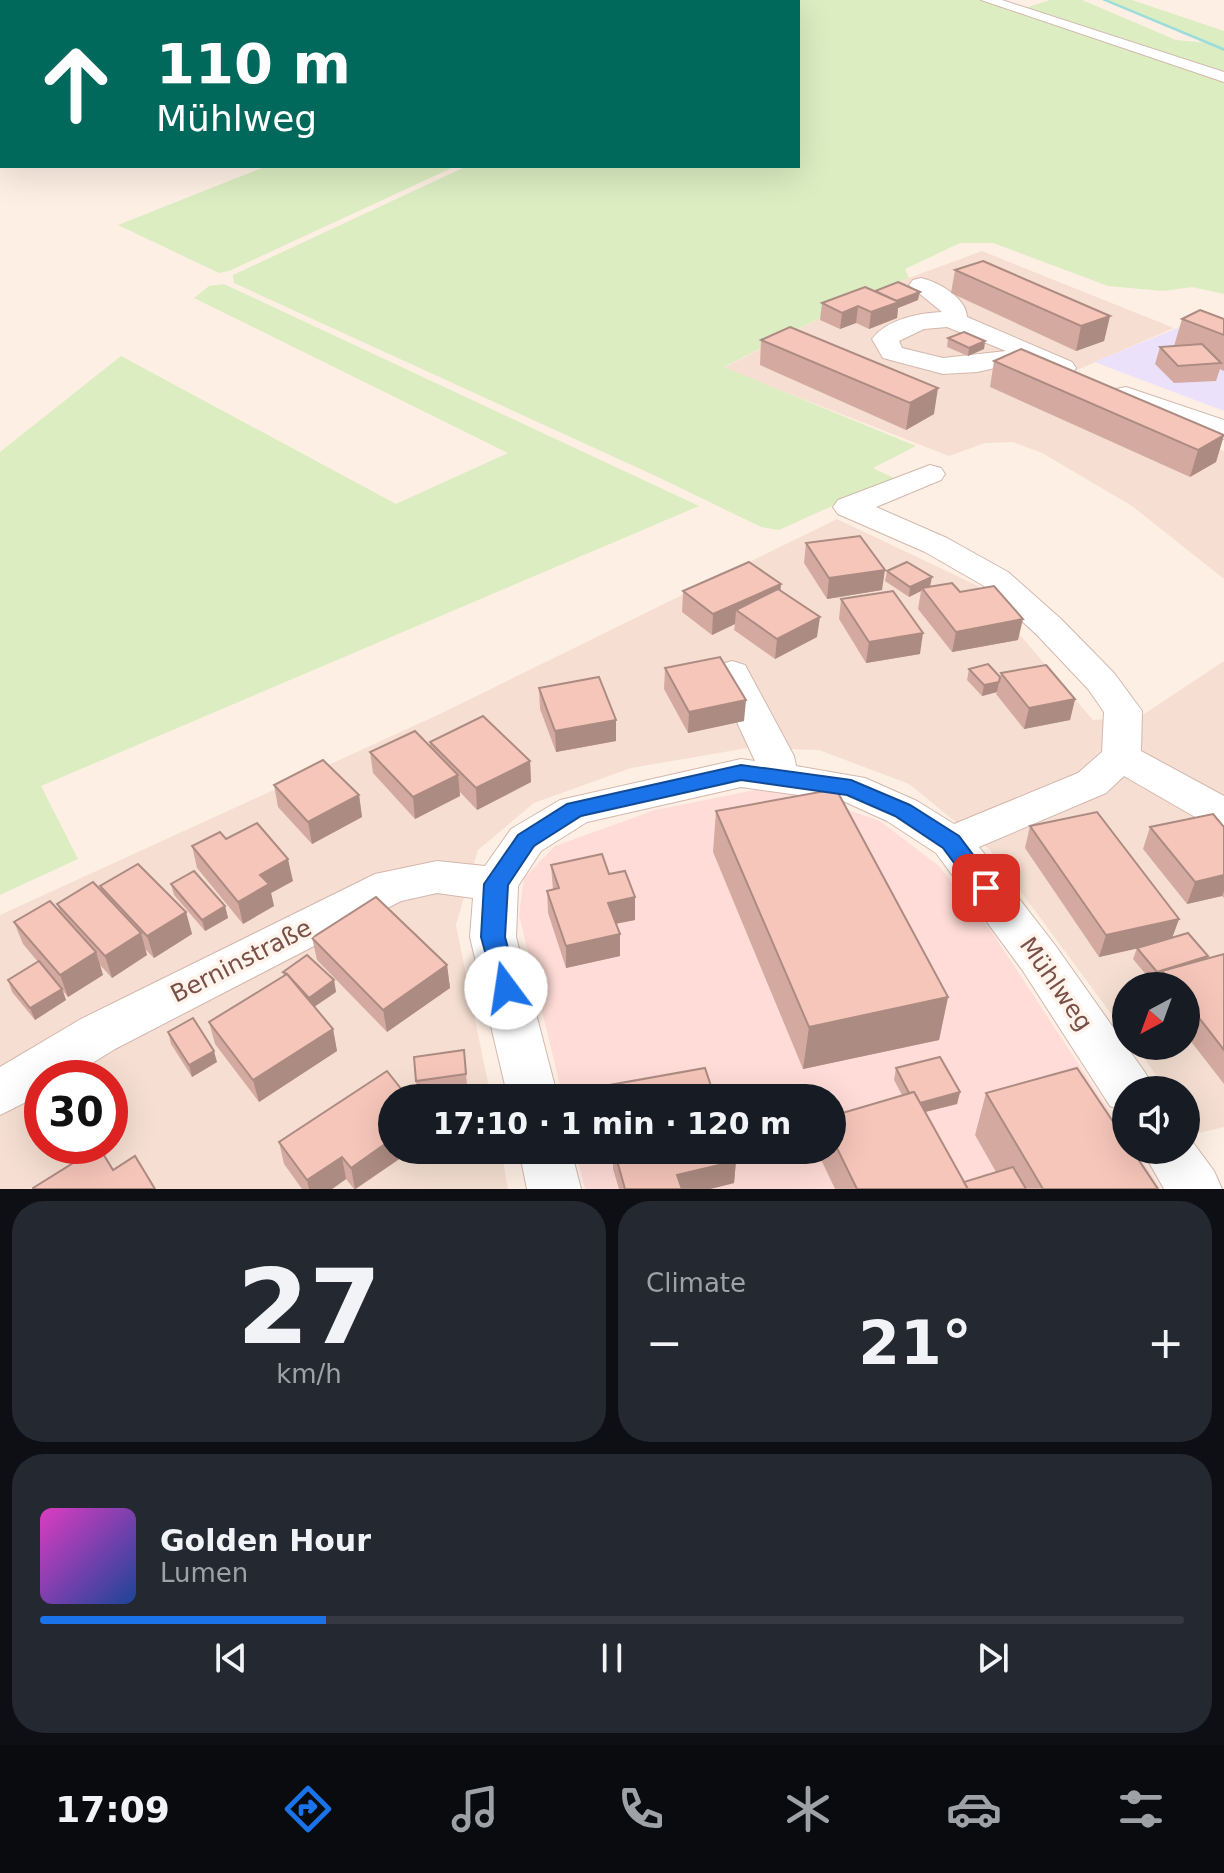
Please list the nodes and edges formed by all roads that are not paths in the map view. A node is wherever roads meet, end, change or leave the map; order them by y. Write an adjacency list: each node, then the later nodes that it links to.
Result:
1 (988, 0): 2 (street)
2 (1224, 77)
3 (921, 285): 4 (street)
4 (954, 320): 5 (street); 5 (street)
5 (1028, 353): 6 (street)
6 (1224, 430)
7 (930, 474): 9 (street)
8 (732, 673): 10 (street)
9 (1121, 757): 11 (street); 12 (street)
10 (778, 775): 12 (street); 13 (street)
11 (1224, 815)
12 (951, 842): 14 (street, Mühlweg)
13 (496, 884): 15 (street); 16 (street, Berninstraße)
14 (1119, 1076)
15 (530, 1084)
16 (0, 1093)
17 (548, 1164): 19 (street)
18 (1178, 1164): 20 (street)
19 (554, 1189)
20 (1195, 1189)

